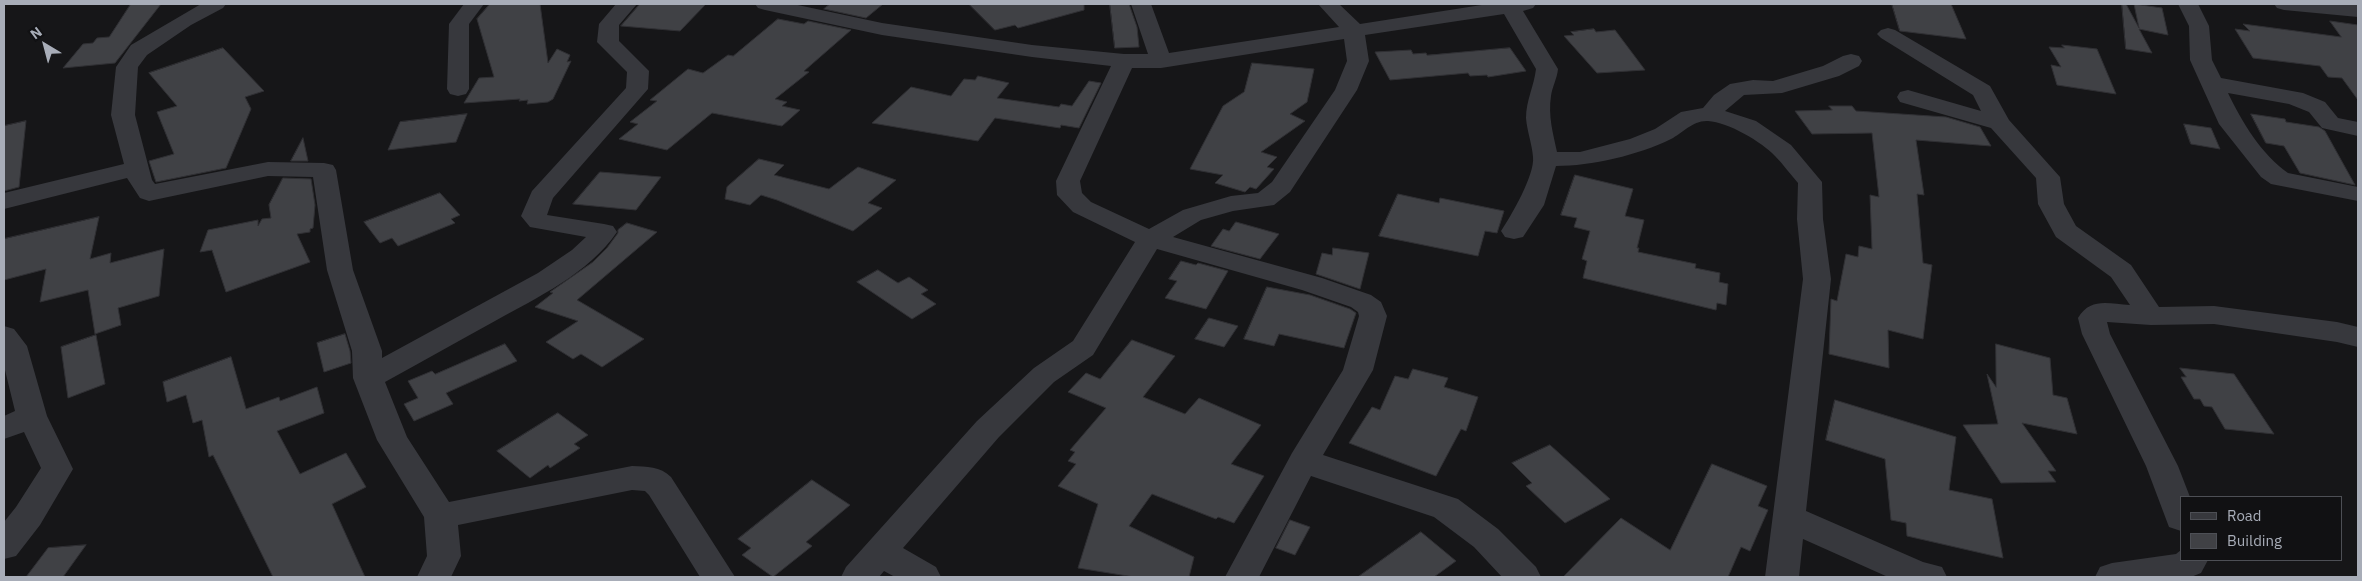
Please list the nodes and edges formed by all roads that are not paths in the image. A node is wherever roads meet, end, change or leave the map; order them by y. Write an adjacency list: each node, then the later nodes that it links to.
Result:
1 (216, 4): 24 (street)
2 (474, 4): 18 (street)
3 (627, 4): 32 (street)
4 (771, 4): 14 (street)
5 (1142, 4): 15 (street)
6 (1328, 4): 12 (street)
7 (2188, 4): 17 (street)
8 (2284, 4): 11 (street)
9 (1518, 5): 10 (street); 23 (street)
10 (1480, 7): 12 (street)
11 (2358, 11)
12 (1353, 29): 15 (street); 28 (street)
13 (1888, 34): 21 (street)
14 (1124, 61): 15 (street); 28 (street)
15 (1161, 61)
16 (1851, 61): 20 (street)
17 (2214, 84): 22 (street); 25 (street)
18 (458, 89)
19 (1908, 97): 21 (street)
20 (1710, 114): 23 (street); 38 (street)
21 (1999, 123): 29 (street)
22 (2358, 129)
23 (1546, 159): 27 (street)
24 (138, 168): 26 (street); 32 (street)
25 (2358, 194)
26 (4, 201)
27 (1514, 231)
28 (1150, 239): 35 (street); 40 (street)
29 (2151, 316): 31 (street); 36 (street)
30 (4, 336): 33 (street)
31 (2358, 338)
32 (368, 378): 37 (street)
33 (32, 416): 34 (street); 39 (street)
34 (4, 428)
35 (1303, 461): 46 (street); 47 (street)
36 (2180, 515)
37 (441, 516): 42 (street); 43 (street)
38 (1789, 518): 48 (street); 49 (street)
39 (4, 546)
40 (881, 552): 44 (street); 45 (street)
41 (2190, 561): 50 (street)
42 (434, 577)
43 (718, 577)
44 (858, 577)
45 (924, 577)
46 (1242, 577)
47 (1524, 577)
48 (1782, 577)
49 (1930, 577)
50 (2112, 577)

